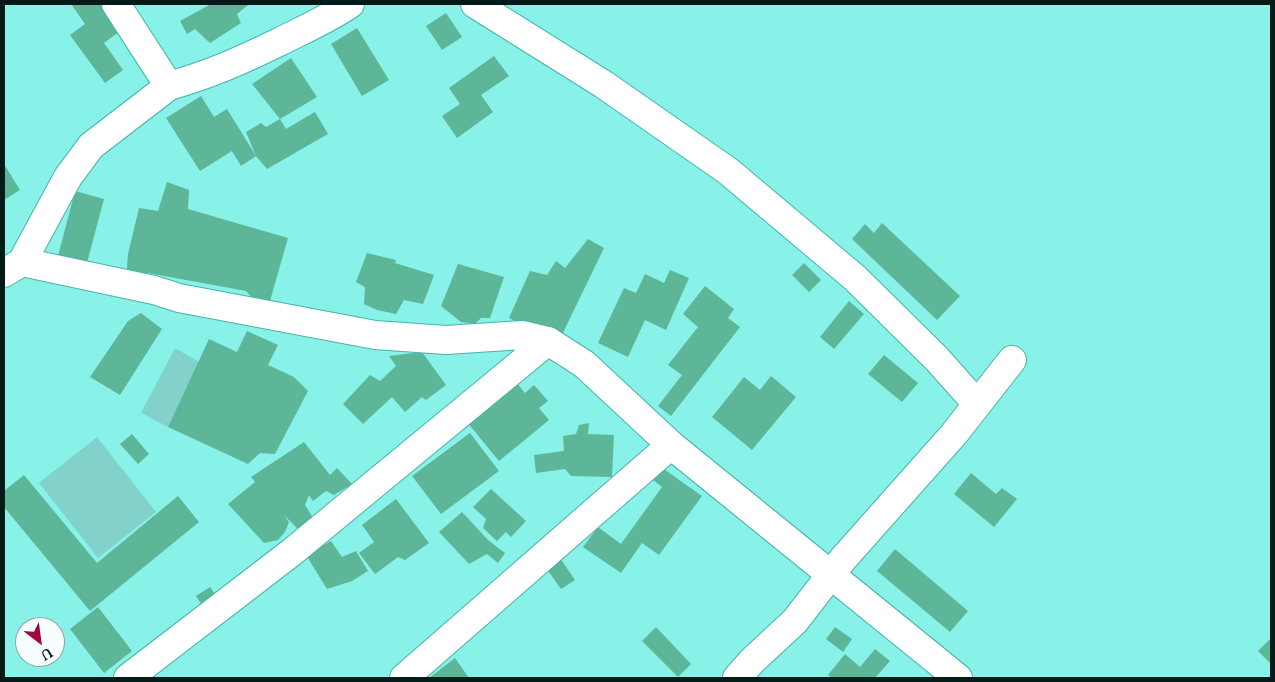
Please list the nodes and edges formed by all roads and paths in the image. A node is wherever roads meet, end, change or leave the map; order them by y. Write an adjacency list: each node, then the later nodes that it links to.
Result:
1 (116, 4): 4 (street)
2 (350, 4): 4 (street)
3 (475, 4): 8 (street)
4 (169, 86): 5 (street)
5 (13, 268): 6 (street)
6 (548, 340): 9 (street); 11 (street)
7 (1012, 360): 8 (street)
8 (977, 404): 10 (street)
9 (671, 445): 10 (street); 12 (street)
10 (832, 575): 13 (street); 14 (street)
11 (128, 678)
12 (404, 678)
13 (737, 678)
14 (958, 678)

